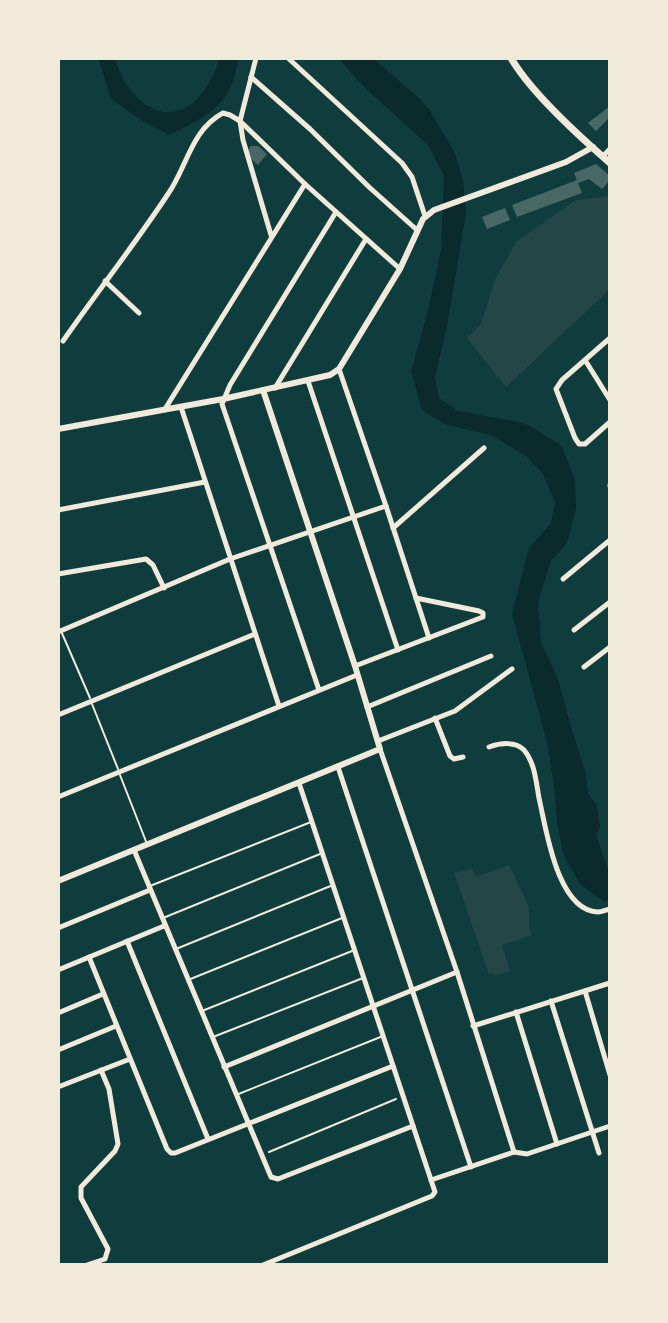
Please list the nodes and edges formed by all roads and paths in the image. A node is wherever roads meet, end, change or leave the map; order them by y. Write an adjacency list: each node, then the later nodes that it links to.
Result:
1 (256, 58): 5 (street)
2 (288, 58): 13 (street)
3 (523, 58): 4 (lane)
4 (512, 60): 7 (main road)
5 (251, 77): 6 (street); 14 (street)
6 (240, 121): 11 (street); 15 (street); 18 (street)
7 (593, 147): 9 (main road); 13 (street)
8 (610, 149): 9 (street)
9 (603, 156): 10 (main road)
10 (610, 163)
11 (305, 184): 12 (street); 15 (street)
12 (336, 212): 16 (street); 27 (street)
13 (425, 216): 14 (street)
14 (417, 230): 17 (street)
15 (271, 236): 30 (street)
16 (366, 239): 17 (street); 25 (street)
17 (400, 269): 23 (street)
18 (105, 281): 19 (street); 21 (street)
19 (139, 313)
20 (610, 338): 22 (street)
21 (63, 341)
22 (585, 360): 28 (street); 31 (street)
23 (339, 369): 24 (street); 35 (street)
24 (308, 381): 25 (street); 37 (street)
25 (275, 388): 26 (street)
26 (263, 390): 27 (street); 39 (street)
27 (223, 399): 29 (street); 41 (street)
28 (610, 400)
29 (181, 406): 30 (street); 34 (street)
30 (165, 409): 32 (street)
31 (610, 422)
32 (58, 429)
33 (484, 448): 38 (street)
34 (205, 482): 36 (street); 42 (street)
35 (386, 506): 37 (street); 38 (street)
36 (58, 510)
37 (353, 518): 39 (street); 53 (street)
38 (393, 528): 46 (street)
39 (310, 531): 41 (street); 55 (street)
40 (610, 540): 44 (street)
41 (269, 545): 42 (street); 59 (street)
42 (230, 559): 45 (street); 50 (street)
43 (58, 574): 45 (street)
44 (563, 579)
45 (164, 588): 49 (street)
46 (416, 598): 51 (street); 51 (street)
47 (610, 602): 48 (street)
48 (574, 630)
49 (60, 632): 60 (lane)
50 (255, 634): 60 (street); 61 (street)
51 (429, 638): 53 (street)
52 (610, 647): 56 (street)
53 (398, 650): 55 (street)
54 (491, 656): 62 (street)
55 (355, 666): 58 (street)
56 (584, 667)
57 (512, 669): 64 (street)
58 (357, 675): 59 (street); 62 (street)
59 (319, 690): 61 (street)
60 (91, 702): 63 (street); 69 (lane)
61 (279, 706): 69 (street)
62 (367, 707): 65 (street)
63 (58, 715)
64 (435, 718): 65 (street); 67 (street)
65 (379, 745): 68 (street); 89 (street)
66 (489, 747): 79 (street)
67 (463, 757)
68 (338, 767): 70 (street); 93 (street)
69 (119, 772): 71 (street); 73 (lane)
70 (299, 783): 72 (street); 73 (street)
71 (58, 797)
72 (312, 821): 75 (street); 78 (lane)
73 (147, 845): 74 (street)
74 (134, 850): 76 (street); 78 (street)
75 (322, 853): 77 (street); 81 (lane)
76 (58, 881)
77 (333, 885): 80 (street); 85 (lane)
78 (149, 888): 81 (street); 83 (street)
79 (610, 909)
80 (344, 917): 86 (street); 91 (lane)
81 (162, 918): 82 (street)
82 (165, 926): 84 (street); 85 (street)
83 (58, 928)
84 (127, 941): 87 (street); 118 (street)
85 (175, 950): 91 (street)
86 (355, 950): 90 (street); 98 (lane)
87 (89, 957): 88 (street); 95 (street)
88 (58, 970)
89 (457, 972): 93 (street); 102 (street)
90 (364, 977): 97 (street); 104 (lane)
91 (187, 980): 98 (street)
92 (610, 983): 94 (street)
93 (411, 990): 97 (street); 123 (street)
94 (585, 991): 96 (street); 110 (street)
95 (103, 994): 100 (street); 101 (street)
96 (551, 1001): 99 (street); 117 (street)
97 (373, 1005): 103 (street); 108 (street)
98 (201, 1012): 104 (street)
99 (516, 1012): 102 (street); 119 (street)
100 (58, 1013)
101 (116, 1026): 105 (street); 106 (street)
102 (473, 1026): 120 (street)
103 (384, 1036): 107 (street); 112 (lane)
104 (212, 1038): 108 (street)
105 (58, 1050)
106 (130, 1059): 109 (street); 118 (street)
107 (393, 1066): 113 (street); 114 (street)
108 (224, 1067): 112 (street)
109 (101, 1070): 111 (street); 125 (street)
110 (610, 1075)
111 (58, 1087)
112 (235, 1095): 114 (street)
113 (403, 1096): 115 (street); 122 (path)
114 (247, 1124): 118 (street); 122 (street)
115 (413, 1126): 122 (street); 124 (street)
116 (610, 1126): 117 (street)
117 (593, 1132): 119 (street); 121 (street)
118 (208, 1139)
119 (557, 1144): 120 (street)
120 (514, 1152): 123 (street)
121 (599, 1153)
122 (260, 1155)
123 (471, 1167): 124 (street)
124 (431, 1180): 126 (street)
125 (87, 1265)
126 (263, 1265)

